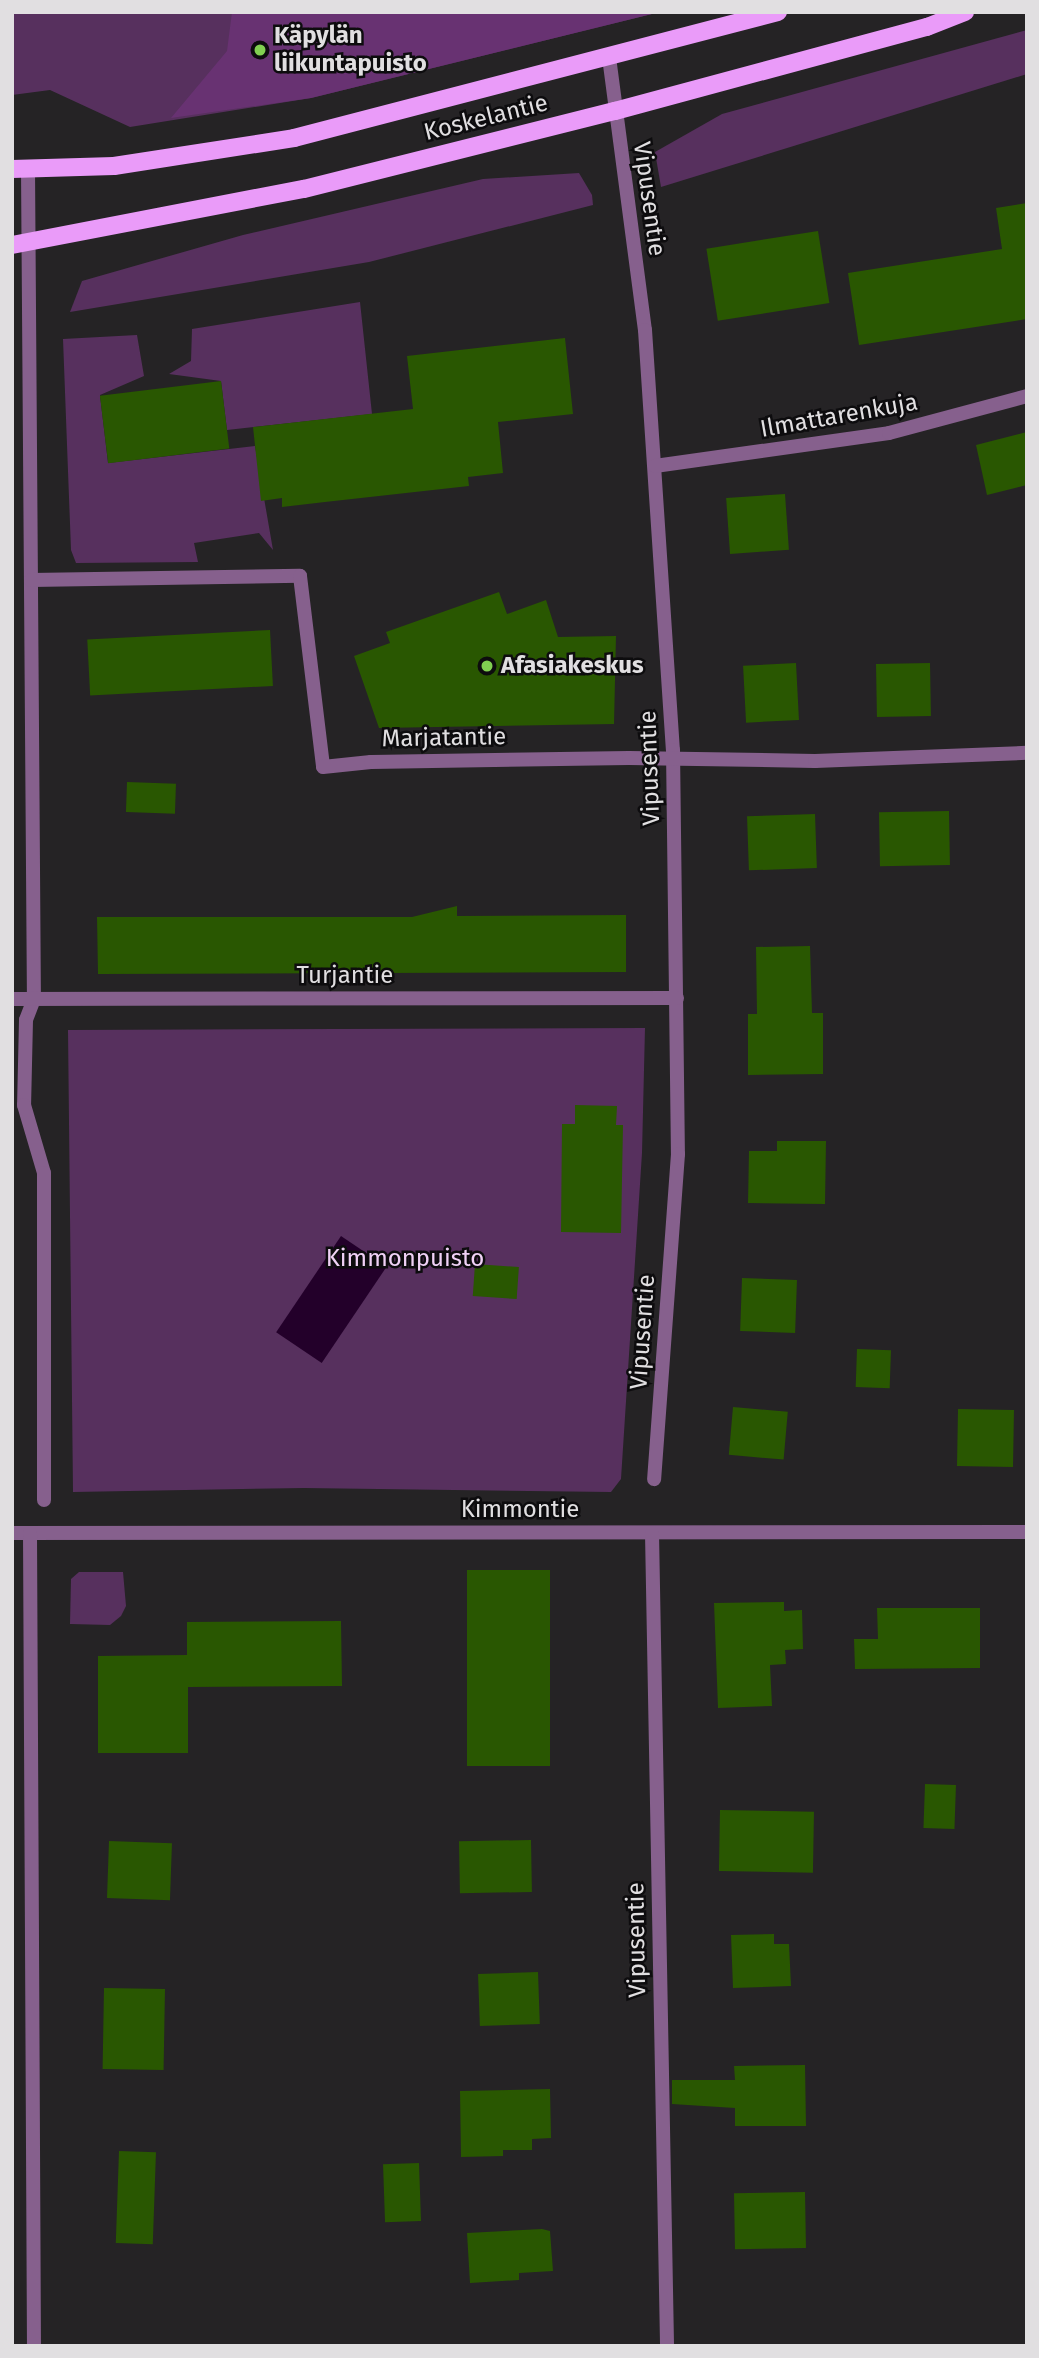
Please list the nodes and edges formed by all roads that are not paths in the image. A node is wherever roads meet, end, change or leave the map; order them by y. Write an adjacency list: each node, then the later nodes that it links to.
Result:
1 (778, 12): 3 (main road, Koskelantie)
2 (965, 12): 4 (main road, Koskelantie)
3 (609, 57): 4 (street, Vipusentie); 5 (main road, Koskelantie)
4 (615, 111): 6 (main road, Koskelantie); 8 (street, Vipusentie)
5 (20, 169): 6 (street)
6 (19, 244): 9 (street)
7 (1027, 396): 8 (street, Ilmattarenkuja)
8 (655, 466): 11 (street, Vipusentie)
9 (31, 580): 11 (street, Marjatantie); 14 (street)
10 (1027, 753): 11 (street, Marjatantie)
11 (673, 762): 12 (street, Vipusentie)
12 (677, 998): 14 (street, Turjantie); 15 (street, Vipusentie)
13 (12, 999): 14 (street, Turjantie)
14 (34, 999): 16 (street)
15 (654, 1479)
16 (44, 1500)
17 (1027, 1532): 20 (street, Kimmontie)
18 (12, 1533): 19 (street, Kimmontie)
19 (30, 1533): 20 (street, Kimmontie); 21 (street)
20 (652, 1533): 22 (street, Vipusentie)
21 (34, 2346)
22 (667, 2346)

